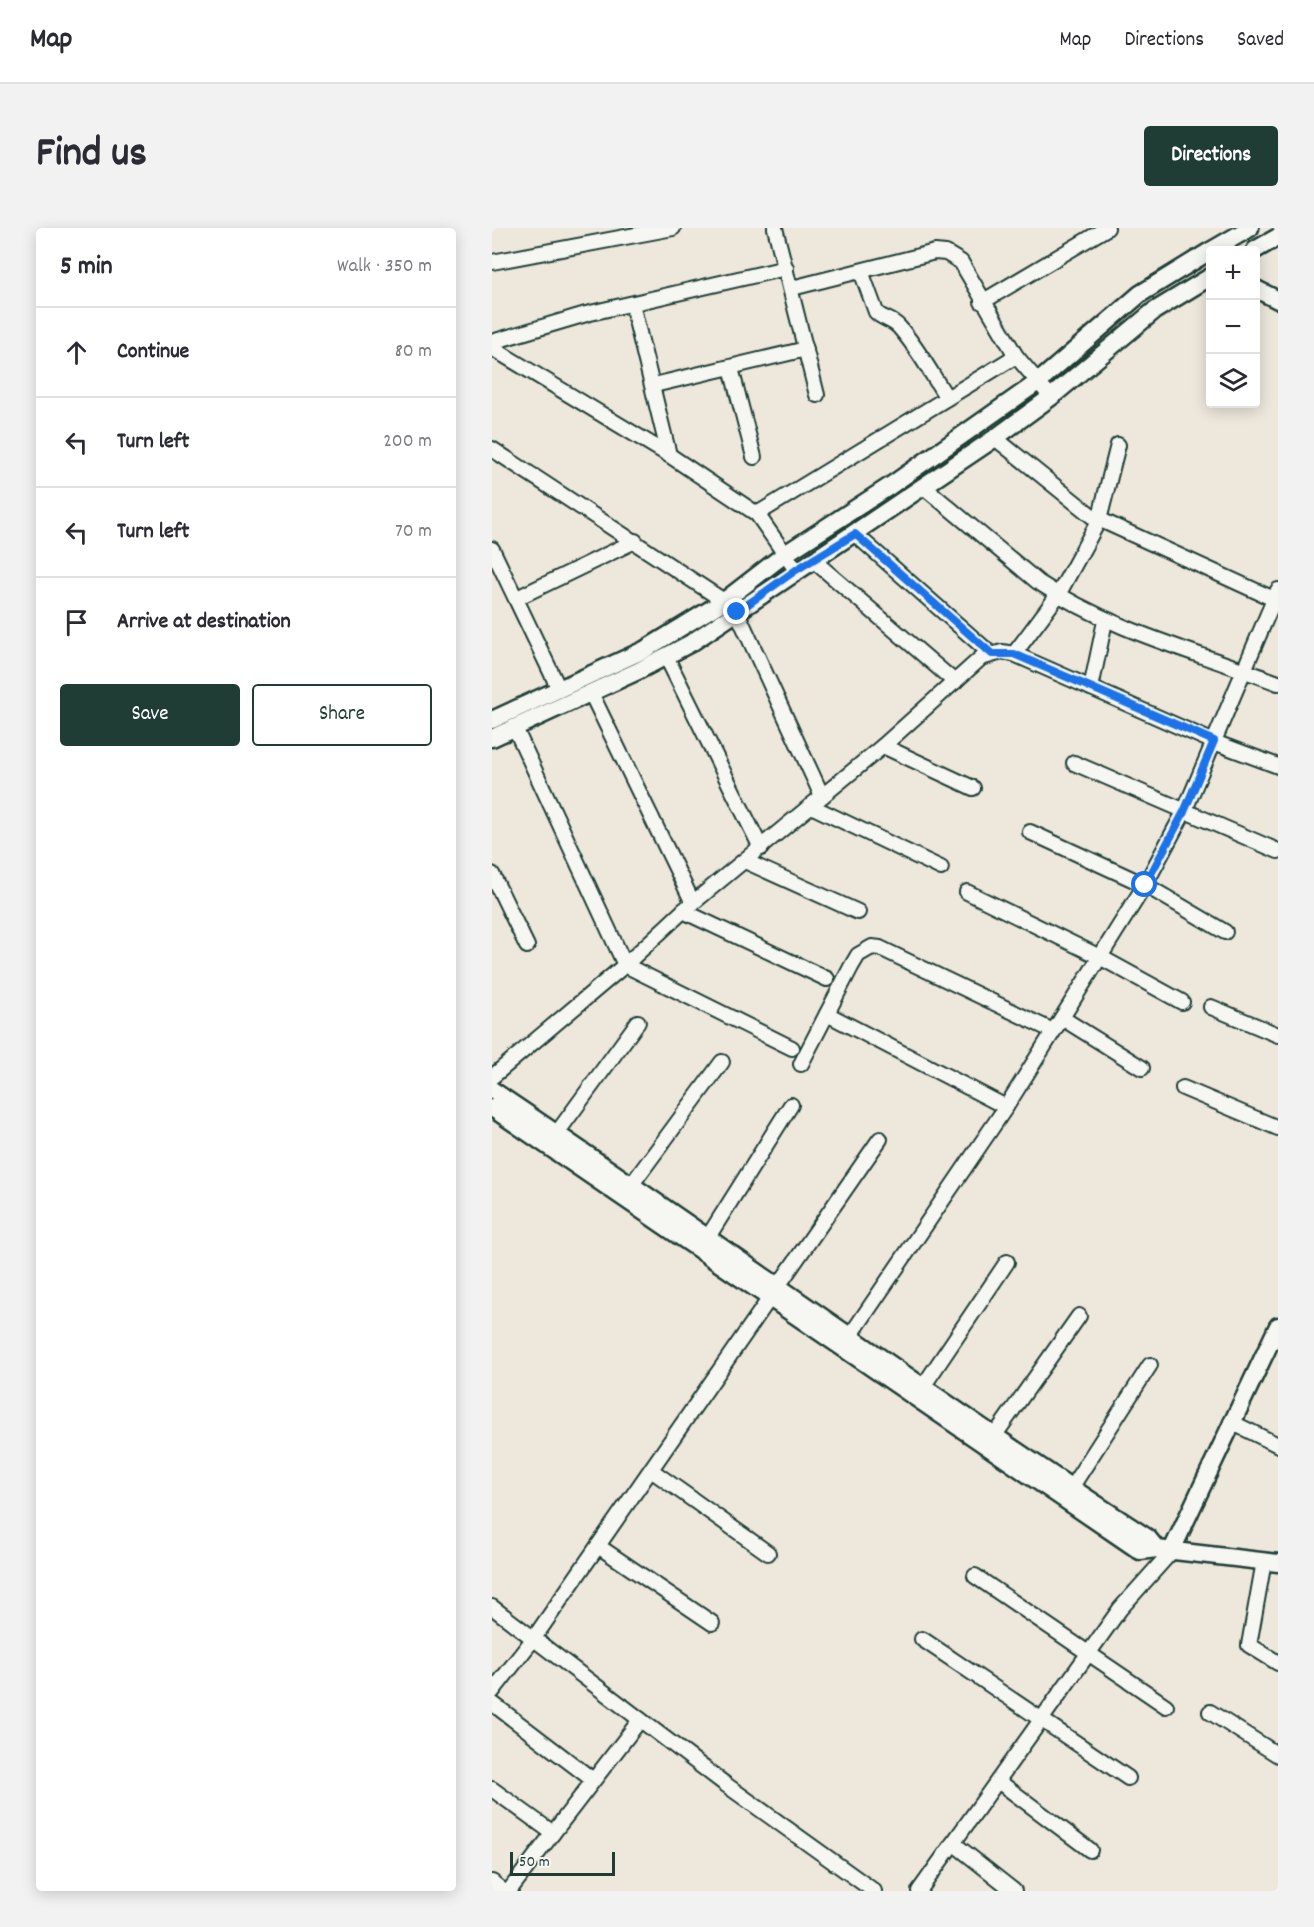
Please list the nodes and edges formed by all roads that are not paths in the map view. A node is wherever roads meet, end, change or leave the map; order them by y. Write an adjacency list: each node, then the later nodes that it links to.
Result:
1 (673, 228): 9 (street)
2 (775, 228): 10 (street)
3 (1107, 228): 16 (street)
4 (1250, 228): 7 (street)
5 (1255, 228): 6 (street)
6 (1266, 244)
7 (1219, 246)
8 (1206, 254): 23 (street)
9 (492, 262)
10 (786, 268): 13 (street); 17 (street)
11 (861, 271): 13 (street); 16 (street); 26 (street)
12 (1206, 279): 27 (street)
13 (792, 288): 20 (street)
14 (1260, 291): 15 (street)
15 (1278, 300)
16 (982, 302): 21 (street)
17 (632, 304): 18 (street); 24 (street)
18 (492, 342)
19 (492, 348): 31 (street)
20 (806, 349): 22 (street); 25 (street)
21 (1016, 356): 23 (street); 26 (street)
22 (731, 368): 24 (street); 32 (street)
23 (1038, 382): 27 (street); 39 (street)
24 (654, 385): 31 (street)
25 (817, 395)
26 (947, 398): 34 (street)
27 (1051, 398): 28 (street)
28 (995, 438): 33 (street); 35 (street)
29 (1118, 445): 35 (street)
30 (492, 449): 37 (street)
31 (669, 455): 34 (street)
32 (754, 457)
33 (924, 487): 36 (street); 42 (street)
34 (757, 514): 39 (street)
35 (1099, 520): 42 (street); 43 (street)
36 (855, 534): 40 (street); 47 (street)
37 (635, 542): 44 (street); 45 (street)
38 (492, 549): 44 (street)
39 (786, 554): 41 (street); 45 (street)
40 (813, 560): 41 (street); 51 (street)
41 (796, 570): 45 (street)
42 (1058, 595): 46 (street); 48 (street)
43 (1277, 597): 50 (street)
44 (517, 598): 54 (street)
45 (731, 607): 49 (street); 54 (street); 64 (street)
46 (1105, 621): 50 (street); 53 (street)
47 (992, 654): 48 (street); 51 (street)
48 (1014, 654): 53 (street)
49 (666, 657): 55 (street); 68 (street)
50 (1244, 670): 52 (street); 59 (street)
51 (955, 682): 60 (street)
52 (1278, 683)
53 (1092, 688): 59 (street)
54 (559, 689): 56 (street)
55 (591, 693): 57 (street); 75 (street)
56 (492, 720)
57 (515, 728): 58 (street); 80 (street)
58 (492, 738)
59 (1214, 741): 62 (street); 66 (street)
60 (883, 746): 63 (street); 64 (street)
61 (1074, 763): 66 (street)
62 (1278, 766)
63 (973, 788)
64 (822, 796): 65 (street)
65 (811, 806): 68 (street); 71 (street)
66 (1184, 812): 69 (street); 73 (street)
67 (1030, 832): 73 (street)
68 (761, 848): 70 (street)
69 (1278, 851)
70 (745, 861): 75 (street); 76 (street)
71 (941, 868)
72 (492, 874): 78 (street)
73 (1145, 885): 77 (street); 79 (street)
74 (967, 892): 79 (street)
75 (688, 907): 80 (street); 81 (street)
76 (858, 912)
77 (1226, 932)
78 (527, 946)
79 (1100, 957): 82 (street); 85 (street)
80 (625, 965): 89 (street); 93 (street)
81 (827, 979)
82 (1182, 1002)
83 (1211, 1007): 88 (street)
84 (827, 1014): 87 (street); 91 (street); 97 (street)
85 (1062, 1018): 87 (street); 92 (street)
86 (638, 1022): 100 (street)
87 (1053, 1031): 97 (street)
88 (1278, 1035)
89 (792, 1048)
90 (722, 1062): 102 (street)
91 (801, 1064)
92 (1142, 1068)
93 (492, 1077)
94 (1183, 1088): 99 (street)
95 (492, 1090): 100 (street)
96 (791, 1105): 103 (street)
97 (1006, 1107): 108 (street)
98 (492, 1108): 103 (street)
99 (1278, 1128)
100 (557, 1133): 102 (street)
101 (880, 1139): 105 (street)
102 (632, 1184): 103 (street)
103 (704, 1243): 105 (street)
104 (1007, 1262): 111 (street)
105 (774, 1292): 108 (street); 115 (street)
106 (1079, 1316): 113 (street)
107 (1278, 1326): 109 (street)
108 (847, 1342): 111 (street)
109 (1274, 1343): 112 (street)
110 (1150, 1365): 116 (street)
111 (919, 1392): 113 (street); 118 (street)
112 (1231, 1422): 114 (street); 118 (street)
113 (995, 1435): 116 (street)
114 (1278, 1445)
115 (651, 1470): 117 (street); 119 (street)
116 (1071, 1488): 118 (street)
117 (598, 1546): 123 (street); 124 (street)
118 (1164, 1551): 120 (street); 126 (street)
119 (768, 1553)
120 (1271, 1562): 127 (street)
121 (975, 1576): 126 (street)
122 (492, 1607): 124 (street)
123 (712, 1623)
124 (534, 1638): 128 (street); 133 (street)
125 (922, 1639): 132 (street)
126 (1088, 1653): 130 (street); 132 (street)
127 (1278, 1663)
128 (492, 1692)
129 (492, 1703): 136 (street)
130 (1166, 1706)
131 (1210, 1712): 134 (street)
132 (1041, 1719): 135 (street); 137 (street)
133 (640, 1720): 136 (street); 145 (street)
134 (1278, 1755)
135 (1128, 1778)
136 (593, 1780): 139 (street)
137 (998, 1781): 140 (street); 141 (street)
138 (492, 1789): 139 (street)
139 (553, 1833): 144 (street)
140 (954, 1843): 146 (street); 147 (street)
141 (1090, 1850)
142 (492, 1882): 143 (street)
143 (503, 1891)
144 (509, 1891)
145 (873, 1891)
146 (919, 1891)
147 (1014, 1891)

